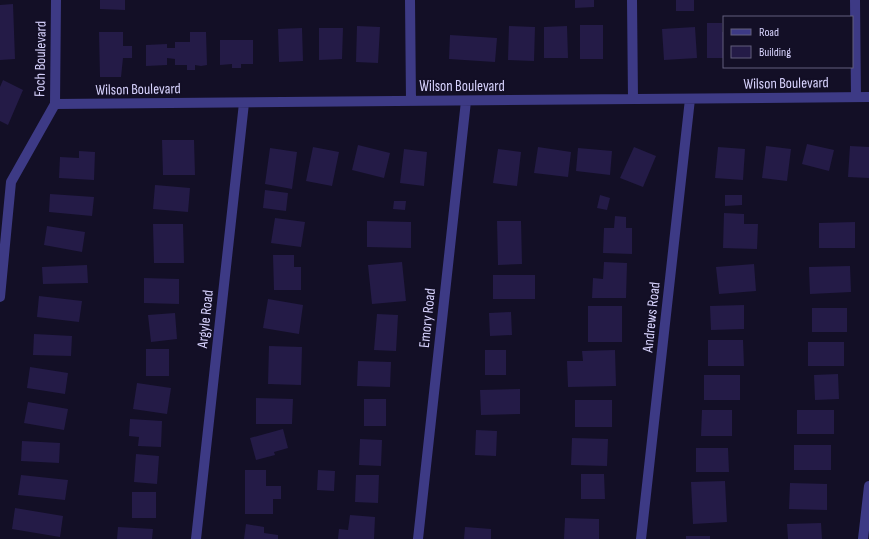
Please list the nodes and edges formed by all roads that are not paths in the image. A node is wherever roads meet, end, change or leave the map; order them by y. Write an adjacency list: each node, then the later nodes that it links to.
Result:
1 (56, 0): 12 (street, Foch Boulevard)
2 (410, 0): 9 (street)
3 (632, 0): 7 (street)
4 (855, 0): 5 (street)
5 (856, 97): 6 (street, Wilson Boulevard); 8 (street, Wilson Boulevard)
6 (869, 97)
7 (633, 99): 8 (street, Wilson Boulevard); 10 (street, Wilson Boulevard)
8 (690, 99): 19 (street, Andrews Road)
9 (411, 101): 10 (street, Wilson Boulevard); 11 (street, Wilson Boulevard)
10 (466, 101): 18 (street, Emory Road)
11 (244, 103): 12 (street, Wilson Boulevard); 17 (street, Argyle Road)
12 (54, 104): 13 (street, Foch Boulevard)
13 (11, 182): 14 (street); 15 (street, Foch Boulevard)
14 (0, 185)
15 (0, 297)
16 (869, 486): 20 (street)
17 (196, 539)
18 (418, 539)
19 (641, 539)
20 (863, 539)

